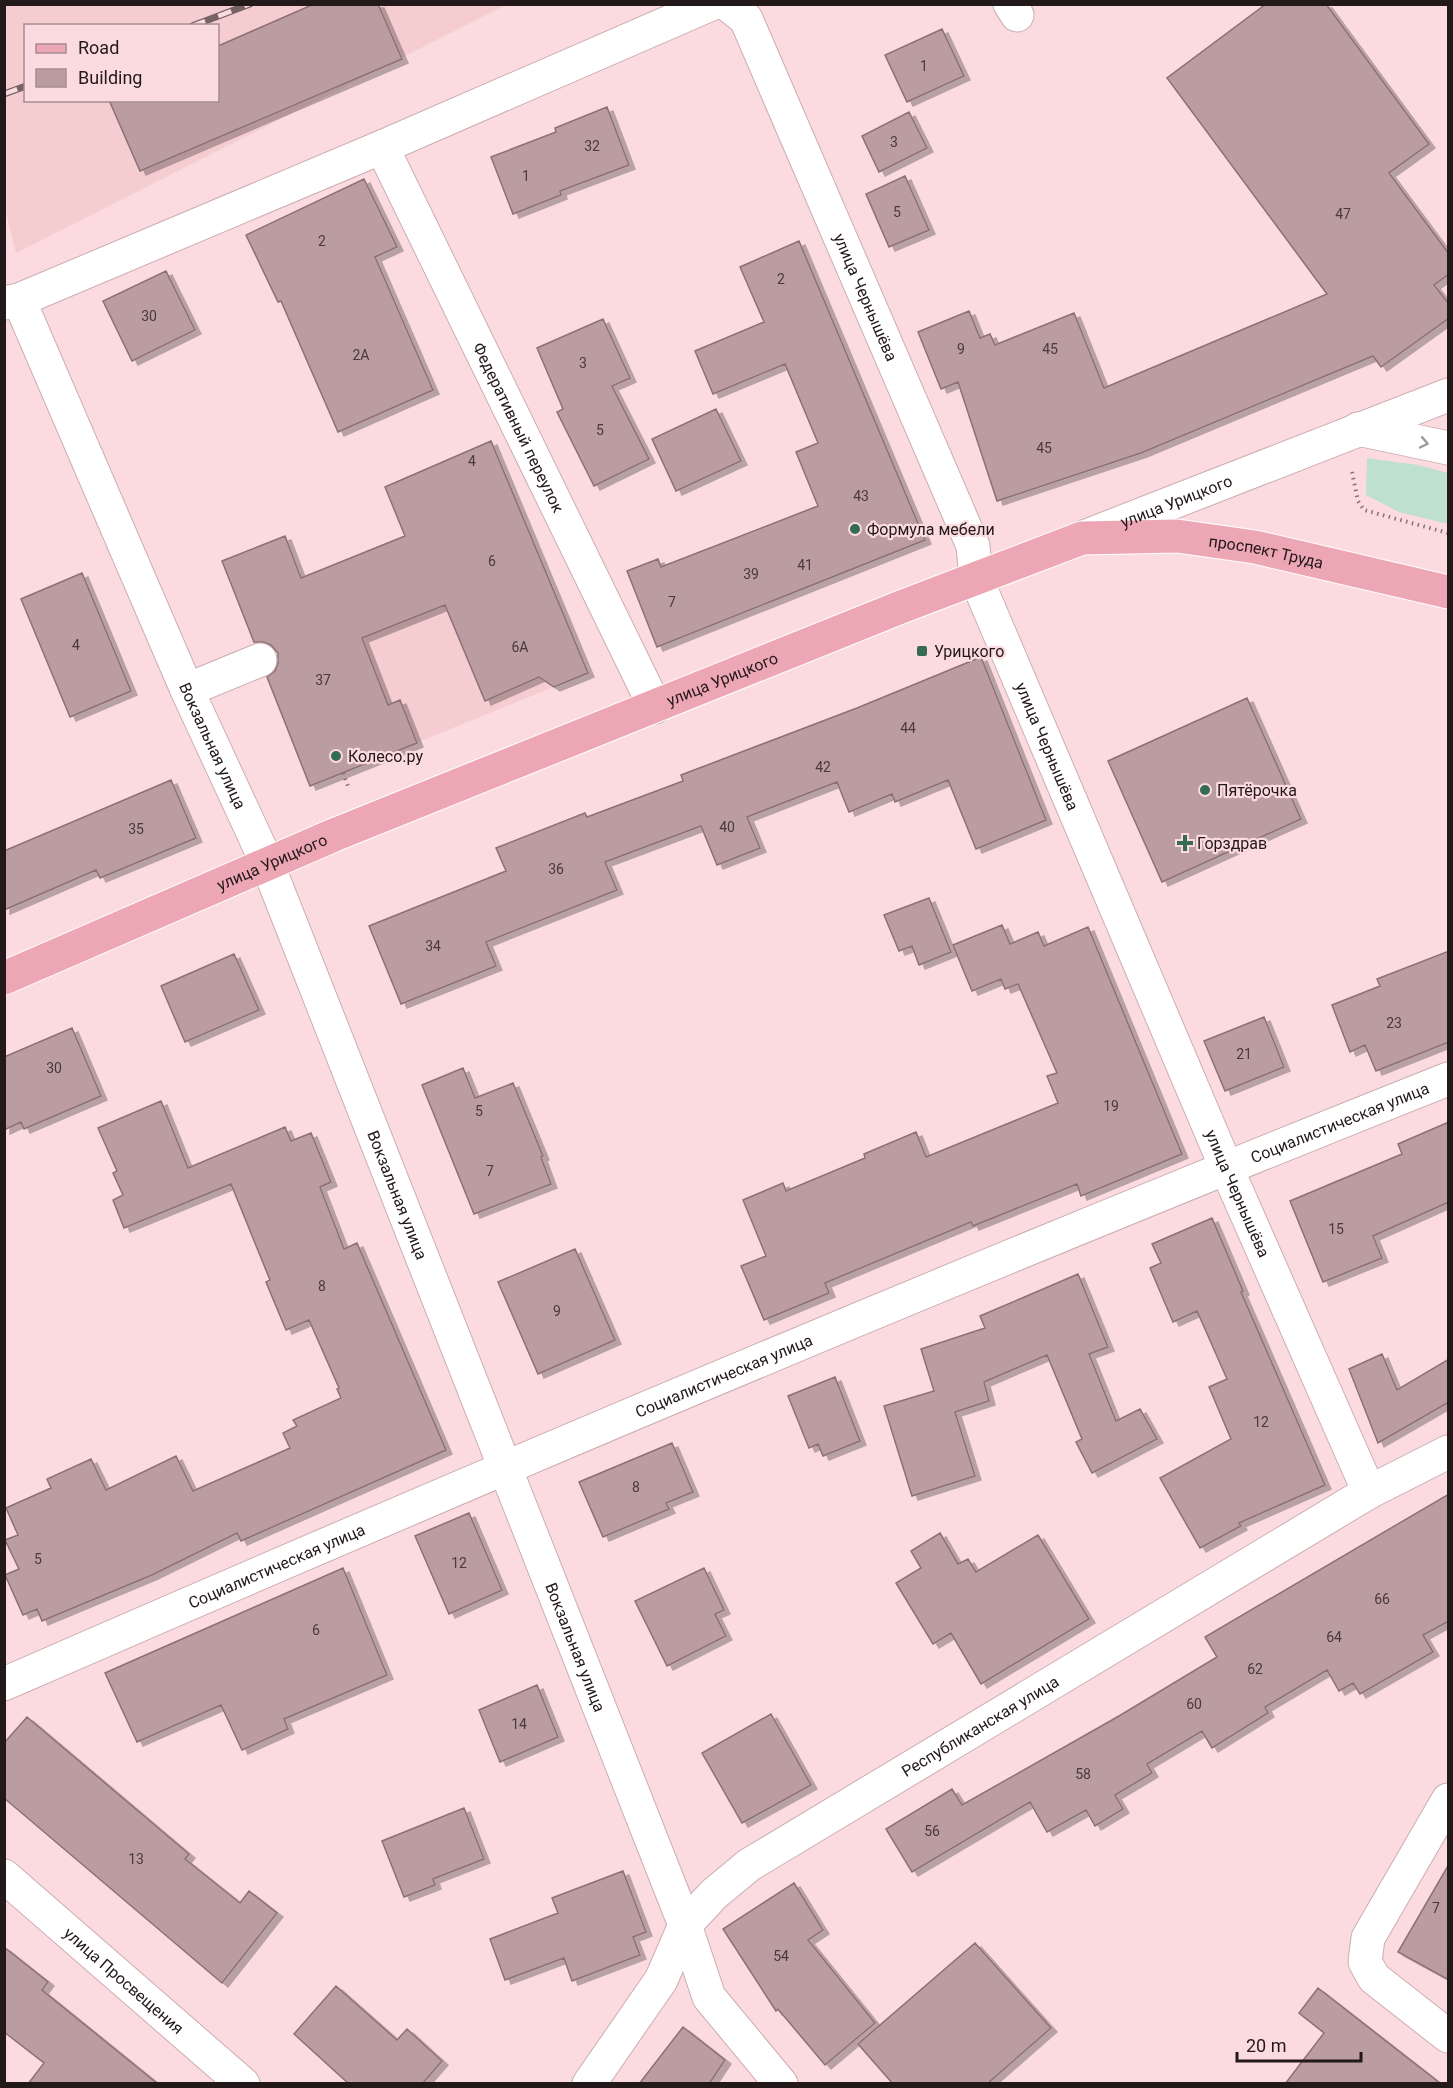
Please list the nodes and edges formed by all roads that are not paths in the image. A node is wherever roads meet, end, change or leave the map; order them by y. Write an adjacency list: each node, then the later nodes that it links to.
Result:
1 (731, 8): 2 (street); 8 (street, улица Чернышёва)
2 (382, 147): 3 (street); 12 (street, Федеративный переулок)
3 (12, 301): 11 (street, Вокзальная улица)
4 (1449, 395): 5 (street, улица Урицкого)
5 (1358, 429): 6 (street, one-way to 6); 7 (street, улица Урицкого)
6 (1449, 448)
7 (1082, 538): 8 (main road, улица Урицкого); 9 (main road, проспект Труда)
8 (976, 578): 12 (main road, улица Урицкого); 16 (street, улица Чернышёва)
9 (1449, 592)
10 (260, 660): 11 (street)
11 (188, 690): 13 (street, Вокзальная улица)
12 (655, 707): 13 (main road, улица Урицкого)
13 (267, 863): 14 (main road, улица Урицкого); 18 (street, Вокзальная улица)
14 (4, 978)
15 (1449, 1079): 16 (street, Социалистическая улица)
16 (1226, 1167): 18 (street, Социалистическая улица); 19 (street, улица Чернышёва)
17 (1449, 1452): 19 (street, Республиканская улица)
18 (506, 1466): 20 (street, Социалистическая улица); 23 (street, Вокзальная улица)
19 (1369, 1492): 23 (street, Республиканская улица)
20 (4, 1683)
21 (1449, 1800): 24 (street)
22 (4, 1876): 25 (street, улица Просвещения)
23 (685, 1925): 26 (street, Республиканская улица); 27 (street, Вокзальная улица)
24 (1449, 2036)
25 (243, 2084)
26 (589, 2084)
27 (781, 2084)

